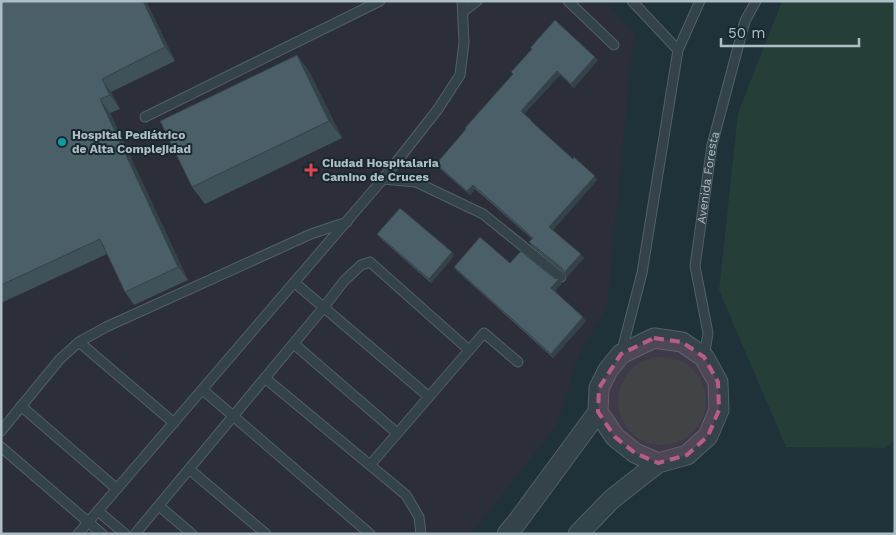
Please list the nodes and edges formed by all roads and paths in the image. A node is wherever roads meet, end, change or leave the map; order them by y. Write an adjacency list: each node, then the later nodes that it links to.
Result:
1 (380, 1): 11 (lane)
2 (462, 1): 8 (lane)
3 (477, 1): 8 (lane)
4 (568, 1): 9 (lane)
5 (632, 1): 10 (lane)
6 (700, 1): 10 (lane)
7 (756, 1): 21 (lane, Avenida Foresta)
8 (463, 12): 12 (lane)
9 (614, 45)
10 (678, 50): 20 (lane)
11 (145, 117)
12 (383, 179): 13 (lane); 14 (lane)
13 (347, 222): 15 (lane); 17 (lane)
14 (562, 277)
15 (295, 282): 16 (lane); 24 (lane)
16 (324, 307): 18 (lane); 19 (lane); 25 (lane)
17 (79, 342): 26 (lane); 29 (lane)
18 (294, 344): 23 (lane); 31 (lane)
19 (469, 350): 22 (lane); 25 (lane)
20 (621, 354): 21 (street); 27 (street)
21 (704, 357): 33 (street)
22 (518, 362)
23 (265, 378): 28 (lane); 34 (lane)
24 (202, 390): 28 (lane); 29 (lane)
25 (428, 396): 31 (lane)
26 (21, 406): 30 (lane); 36 (lane)
27 (598, 412): 33 (street); 48 (street)
28 (233, 417): 35 (lane); 46 (lane)
29 (174, 423): 36 (lane)
30 (1, 430)
31 (397, 433): 34 (lane)
32 (1, 447): 39 (lane)
33 (658, 462): 49 (street)
34 (370, 465): 47 (lane)
35 (189, 469): 37 (lane); 45 (lane)
36 (117, 489): 38 (lane)
37 (159, 506): 43 (lane); 44 (lane)
38 (98, 510): 39 (lane); 42 (lane)
39 (88, 522): 40 (lane); 41 (lane)
40 (78, 534)
41 (102, 534)
42 (125, 534)
43 (136, 534)
44 (192, 534)
45 (266, 534)
46 (370, 534)
47 (421, 534)
48 (507, 534)
49 (578, 534)

